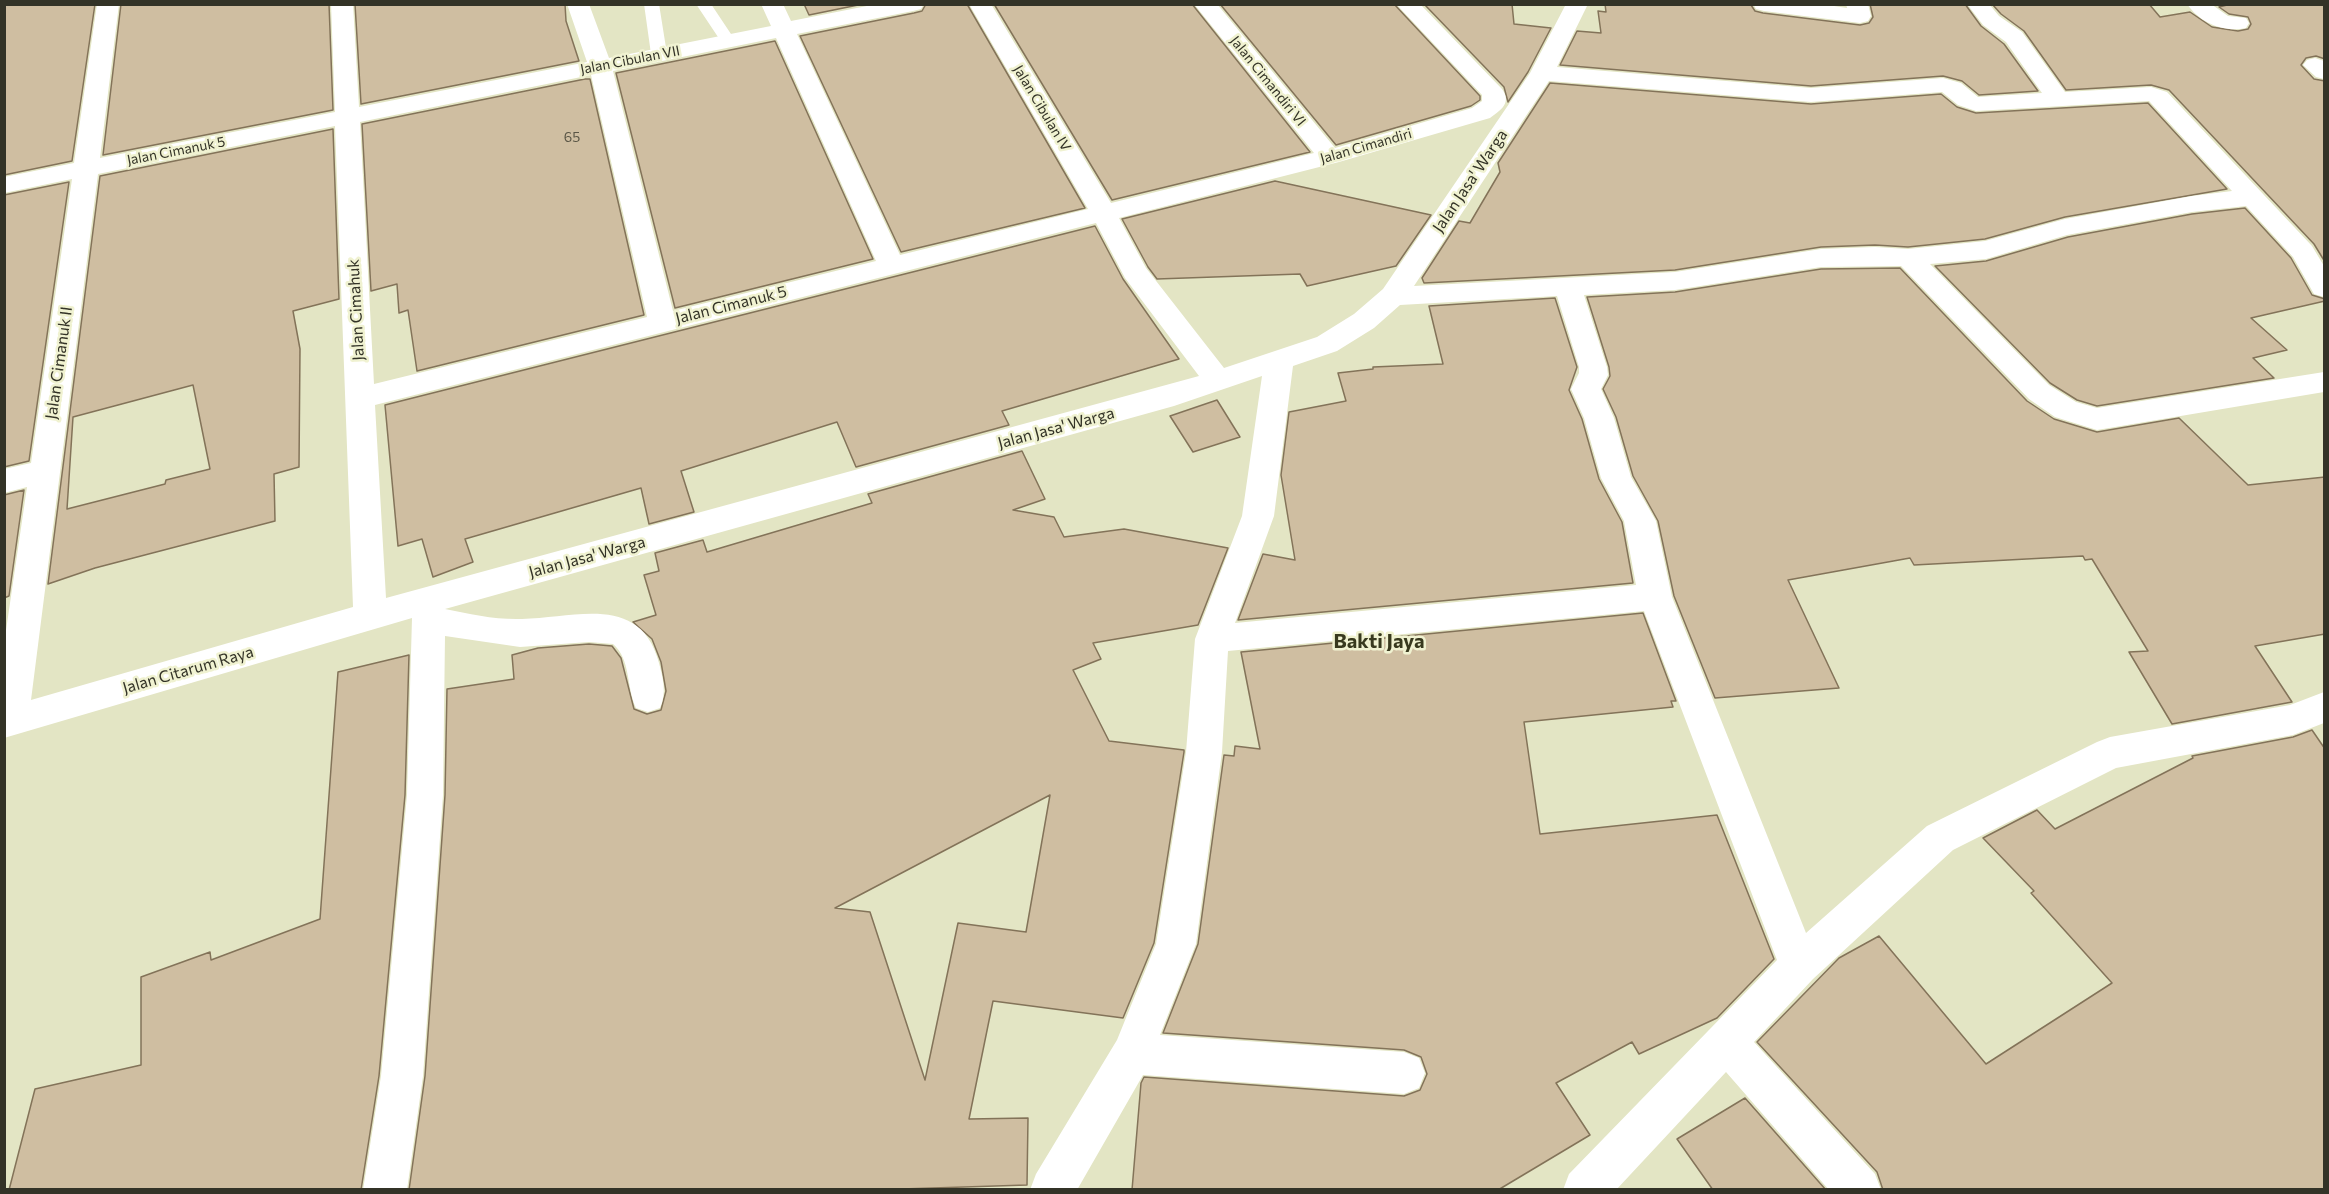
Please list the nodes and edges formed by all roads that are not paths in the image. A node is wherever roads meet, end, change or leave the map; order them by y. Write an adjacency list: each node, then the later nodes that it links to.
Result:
1 (108, 4): 25 (street, Jalan Cimanuk II)
2 (342, 4): 23 (street, Jalan Cimahuk)
3 (578, 4): 20 (street)
4 (651, 4): 19 (lane)
5 (703, 4): 18 (lane)
6 (772, 4): 17 (street)
7 (913, 4): 17 (street, Jalan Cibulan VII)
8 (980, 4): 28 (street, Jalan Cibulan IV)
9 (1205, 4): 24 (street, Jalan Cimandiri VI)
10 (1407, 4): 24 (street, Jalan Cimandiri)
11 (1577, 4): 21 (street, Jalan Jasa' Warga)
12 (1764, 4): 13 (street)
13 (1857, 4)
14 (1978, 4): 22 (street)
15 (2198, 4): 16 (street)
16 (2238, 23)
17 (783, 29): 18 (street, Jalan Cibulan VII); 30 (street)
18 (727, 40): 19 (street, Jalan Cibulan VII)
19 (659, 54): 20 (street, Jalan Cibulan VII)
20 (600, 66): 23 (street, Jalan Cibulan VII); 34 (street)
21 (1542, 74): 22 (street); 33 (street, Jalan Jasa' Warga)
22 (2058, 99): 27 (street)
23 (347, 118): 25 (street, Jalan Cimanuk 5); 38 (street, Jalan Cimahuk)
24 (1330, 157): 28 (street, Jalan Cimandiri)
25 (85, 169): 26 (street, Jalan Cimanuk 5); 39 (street, Jalan Cimanuk II)
26 (4, 185)
27 (2252, 196): 29 (street); 32 (street)
28 (1103, 212): 30 (street, Jalan Cimanuk 5); 36 (street, Jalan Cibulan IV)
29 (1908, 258): 31 (street); 37 (street)
30 (891, 265): 34 (street, Jalan Cimanuk 5)
31 (1568, 287): 33 (street); 41 (street)
32 (2325, 288)
33 (1394, 296): 35 (street, Jalan Jasa' Warga)
34 (662, 323): 38 (street, Jalan Cimanuk 5)
35 (1279, 360): 36 (street, Jalan Jasa' Warga); 44 (street)
36 (1218, 381): 42 (street, Jalan Jasa' Warga)
37 (2325, 382)
38 (360, 398): 43 (street, Jalan Cimahuk)
39 (45, 471): 40 (street); 47 (street, Jalan Cimanuk II)
40 (4, 481)
41 (1655, 597): 44 (street); 48 (street)
42 (426, 611): 43 (street, Jalan Jasa' Warga); 45 (street); 52 (street)
43 (370, 616): 47 (street, Jalan Citarum Raya)
44 (1212, 639): 50 (street)
45 (648, 697)
46 (2325, 707): 48 (street)
47 (8, 722)
48 (1799, 964): 49 (street)
49 (1726, 1041): 54 (street); 55 (street)
50 (1132, 1054): 51 (street); 53 (street)
51 (1404, 1073)
52 (385, 1190)
53 (1052, 1190)
54 (1585, 1190)
55 (1859, 1190)

